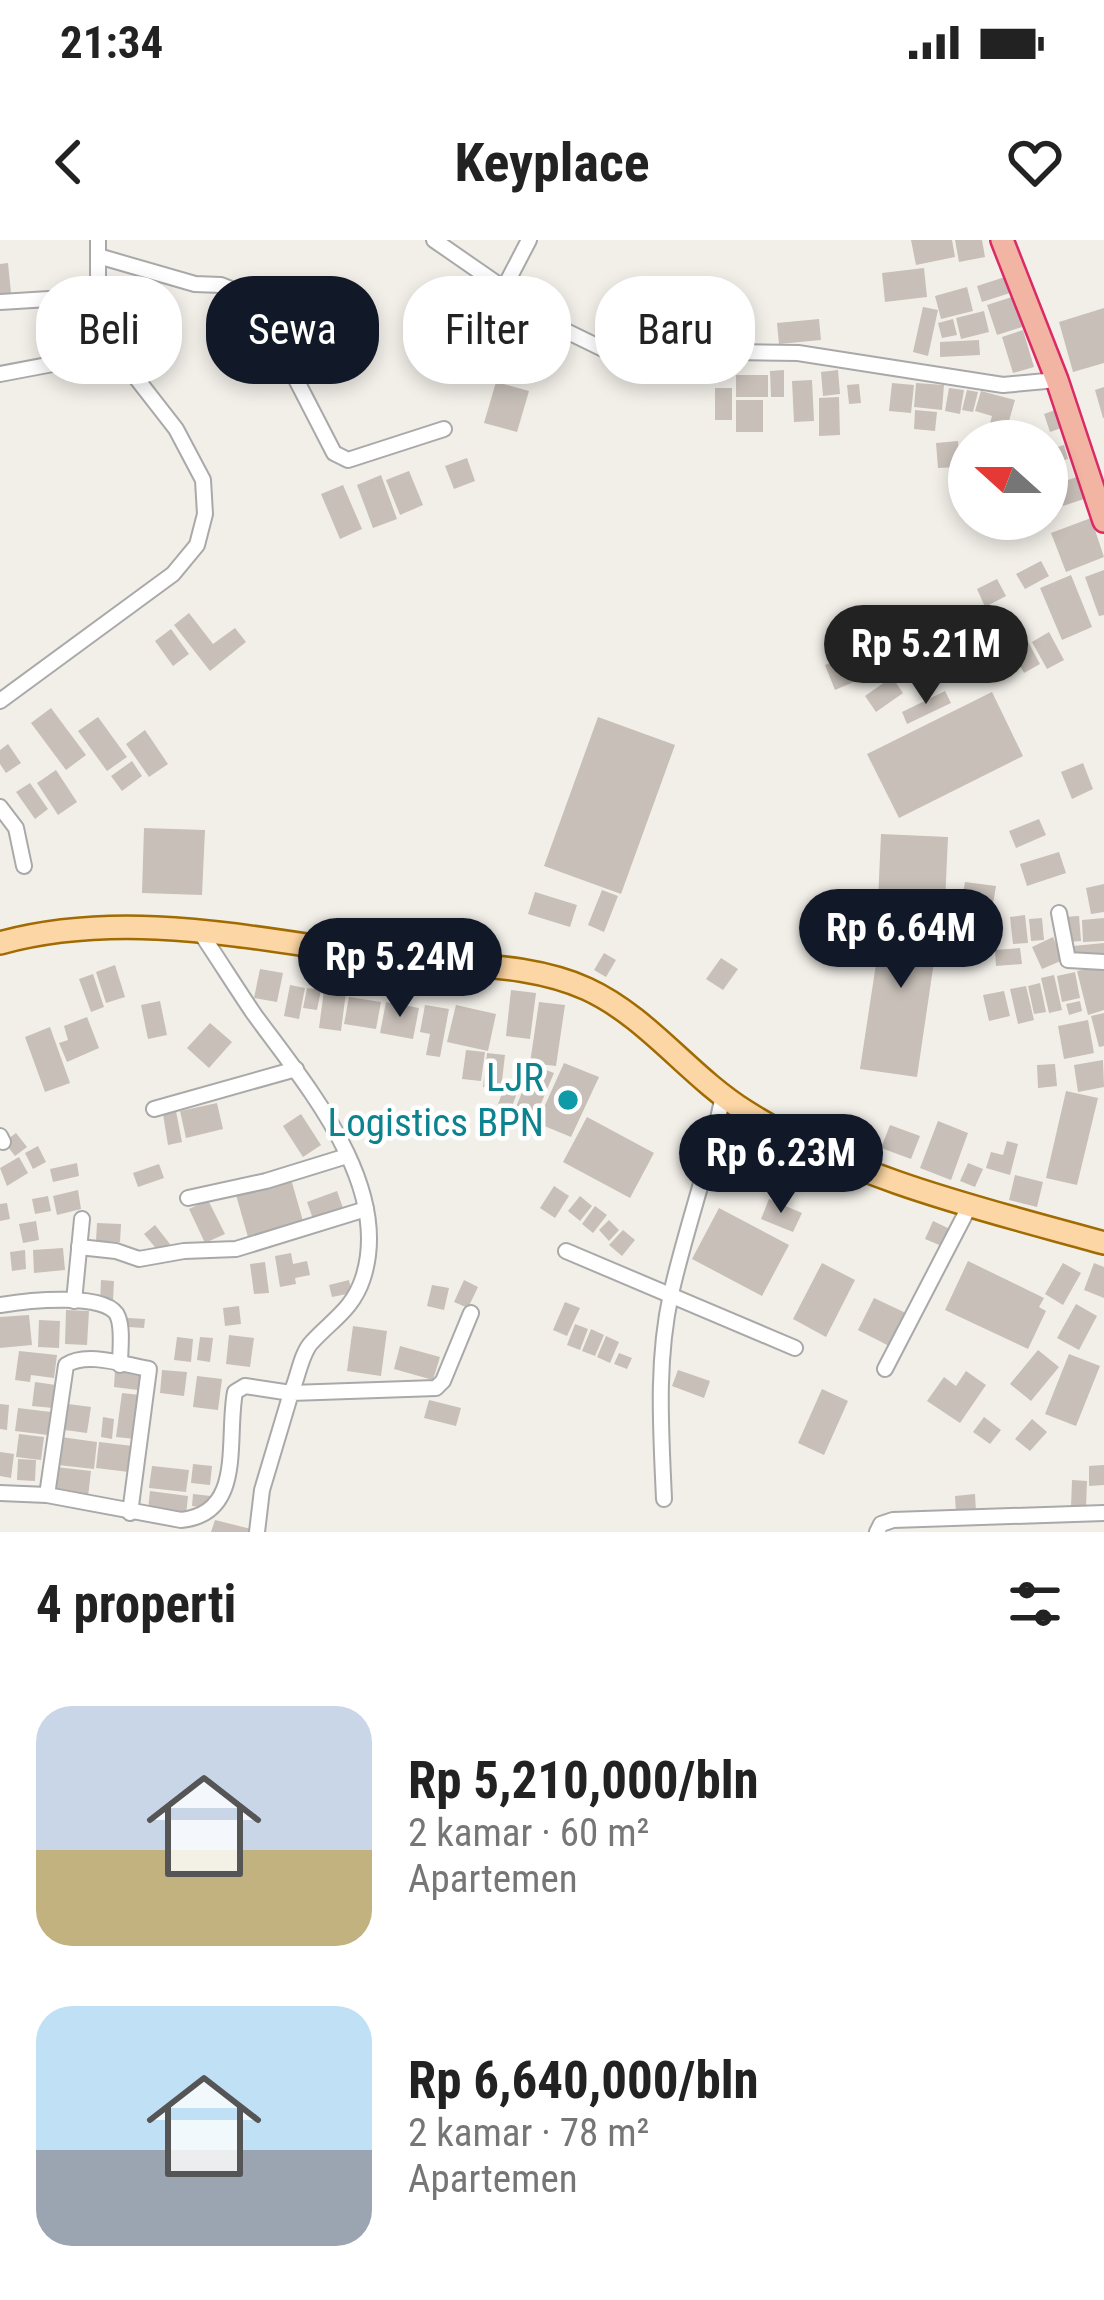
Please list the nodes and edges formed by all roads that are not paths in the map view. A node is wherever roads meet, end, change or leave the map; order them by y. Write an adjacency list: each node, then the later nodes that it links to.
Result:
1 (434, 240): 5 (street)
2 (529, 240): 6 (street)
3 (1002, 240): 12 (highway)
4 (98, 248): 14 (street)
5 (486, 276)
6 (510, 276)
7 (36, 300): 8 (street)
8 (0, 302)
9 (571, 333): 12 (street)
10 (36, 367): 11 (street)
11 (0, 374)
12 (1057, 380): 15 (highway)
13 (141, 384): 16 (street)
14 (443, 429)
15 (1104, 521)
16 (0, 701)
17 (0, 807): 18 (street)
18 (24, 866)
19 (1059, 913): 22 (street)
20 (198, 929): 21 (main road); 23 (street); 24 (main road)
21 (0, 943)
22 (1104, 962)
23 (296, 1069): 25 (street); 26 (street)
24 (723, 1095): 28 (main road); 34 (street)
25 (154, 1109)
26 (347, 1156): 27 (street); 29 (street)
27 (188, 1198)
28 (970, 1207): 31 (main road); 40 (street)
29 (367, 1209): 32 (street); 41 (street)
30 (82, 1219): 32 (street)
31 (1104, 1243)
32 (80, 1247): 35 (street)
33 (566, 1251): 34 (street)
34 (671, 1295): 38 (street); 44 (street)
35 (74, 1300): 36 (street); 39 (street)
36 (0, 1305)
37 (471, 1312): 41 (street)
38 (794, 1348)
39 (120, 1365): 43 (street); 45 (street)
40 (885, 1369)
41 (291, 1393): 47 (street); 49 (street)
42 (0, 1492): 43 (street)
43 (47, 1495): 45 (street)
44 (664, 1498)
45 (130, 1513): 47 (street)
46 (1104, 1513): 50 (street)
47 (202, 1519): 48 (street)
48 (188, 1532)
49 (257, 1532)
50 (877, 1532)

